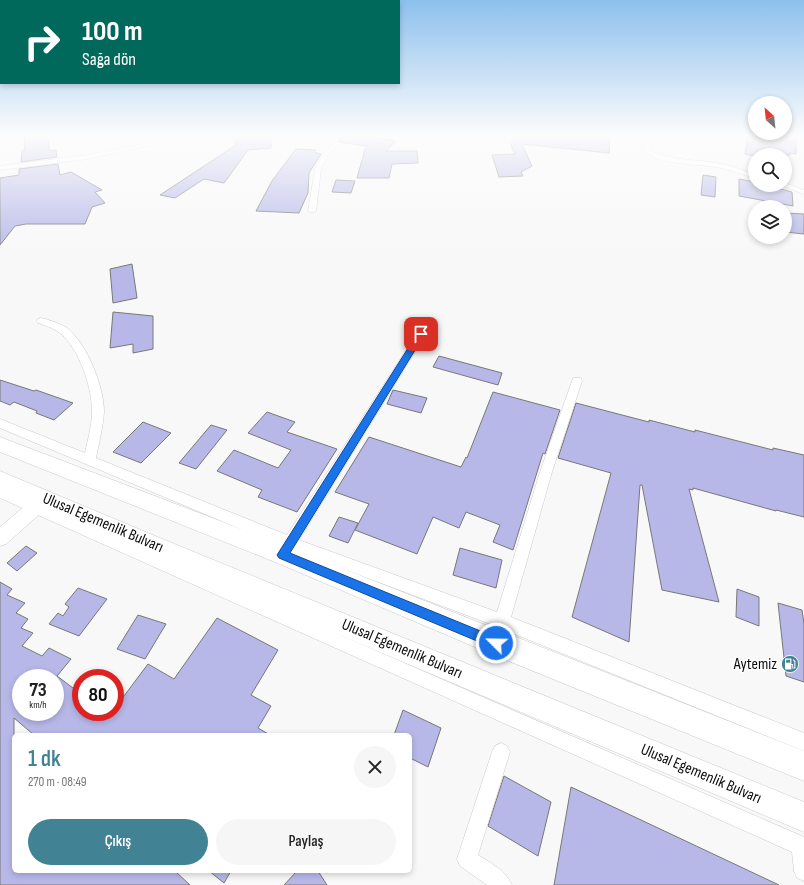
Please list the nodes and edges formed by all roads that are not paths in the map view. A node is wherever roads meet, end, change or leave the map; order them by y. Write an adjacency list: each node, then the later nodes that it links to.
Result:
1 (317, 177): 4 (street)
2 (792, 188): 3 (street)
3 (804, 192)
4 (312, 211)
5 (41, 321): 10 (street)
6 (430, 321): 15 (street)
7 (577, 381): 16 (street)
8 (0, 423): 10 (street)
9 (0, 444): 15 (highway)
10 (90, 460): 15 (street)
11 (0, 479): 13 (highway, Ulusal Egemenlik Bulvarı)
12 (0, 492): 13 (street)
13 (40, 503): 14 (street); 20 (highway, Ulusal Egemenlik Bulvarı); 21 (street)
14 (0, 538)
15 (286, 549): 16 (highway)
16 (499, 632): 17 (street); 19 (highway)
17 (804, 742)
18 (501, 752): 23 (street)
19 (804, 766)
20 (804, 817)
21 (803, 847): 22 (street)
22 (804, 871)
23 (502, 885)

